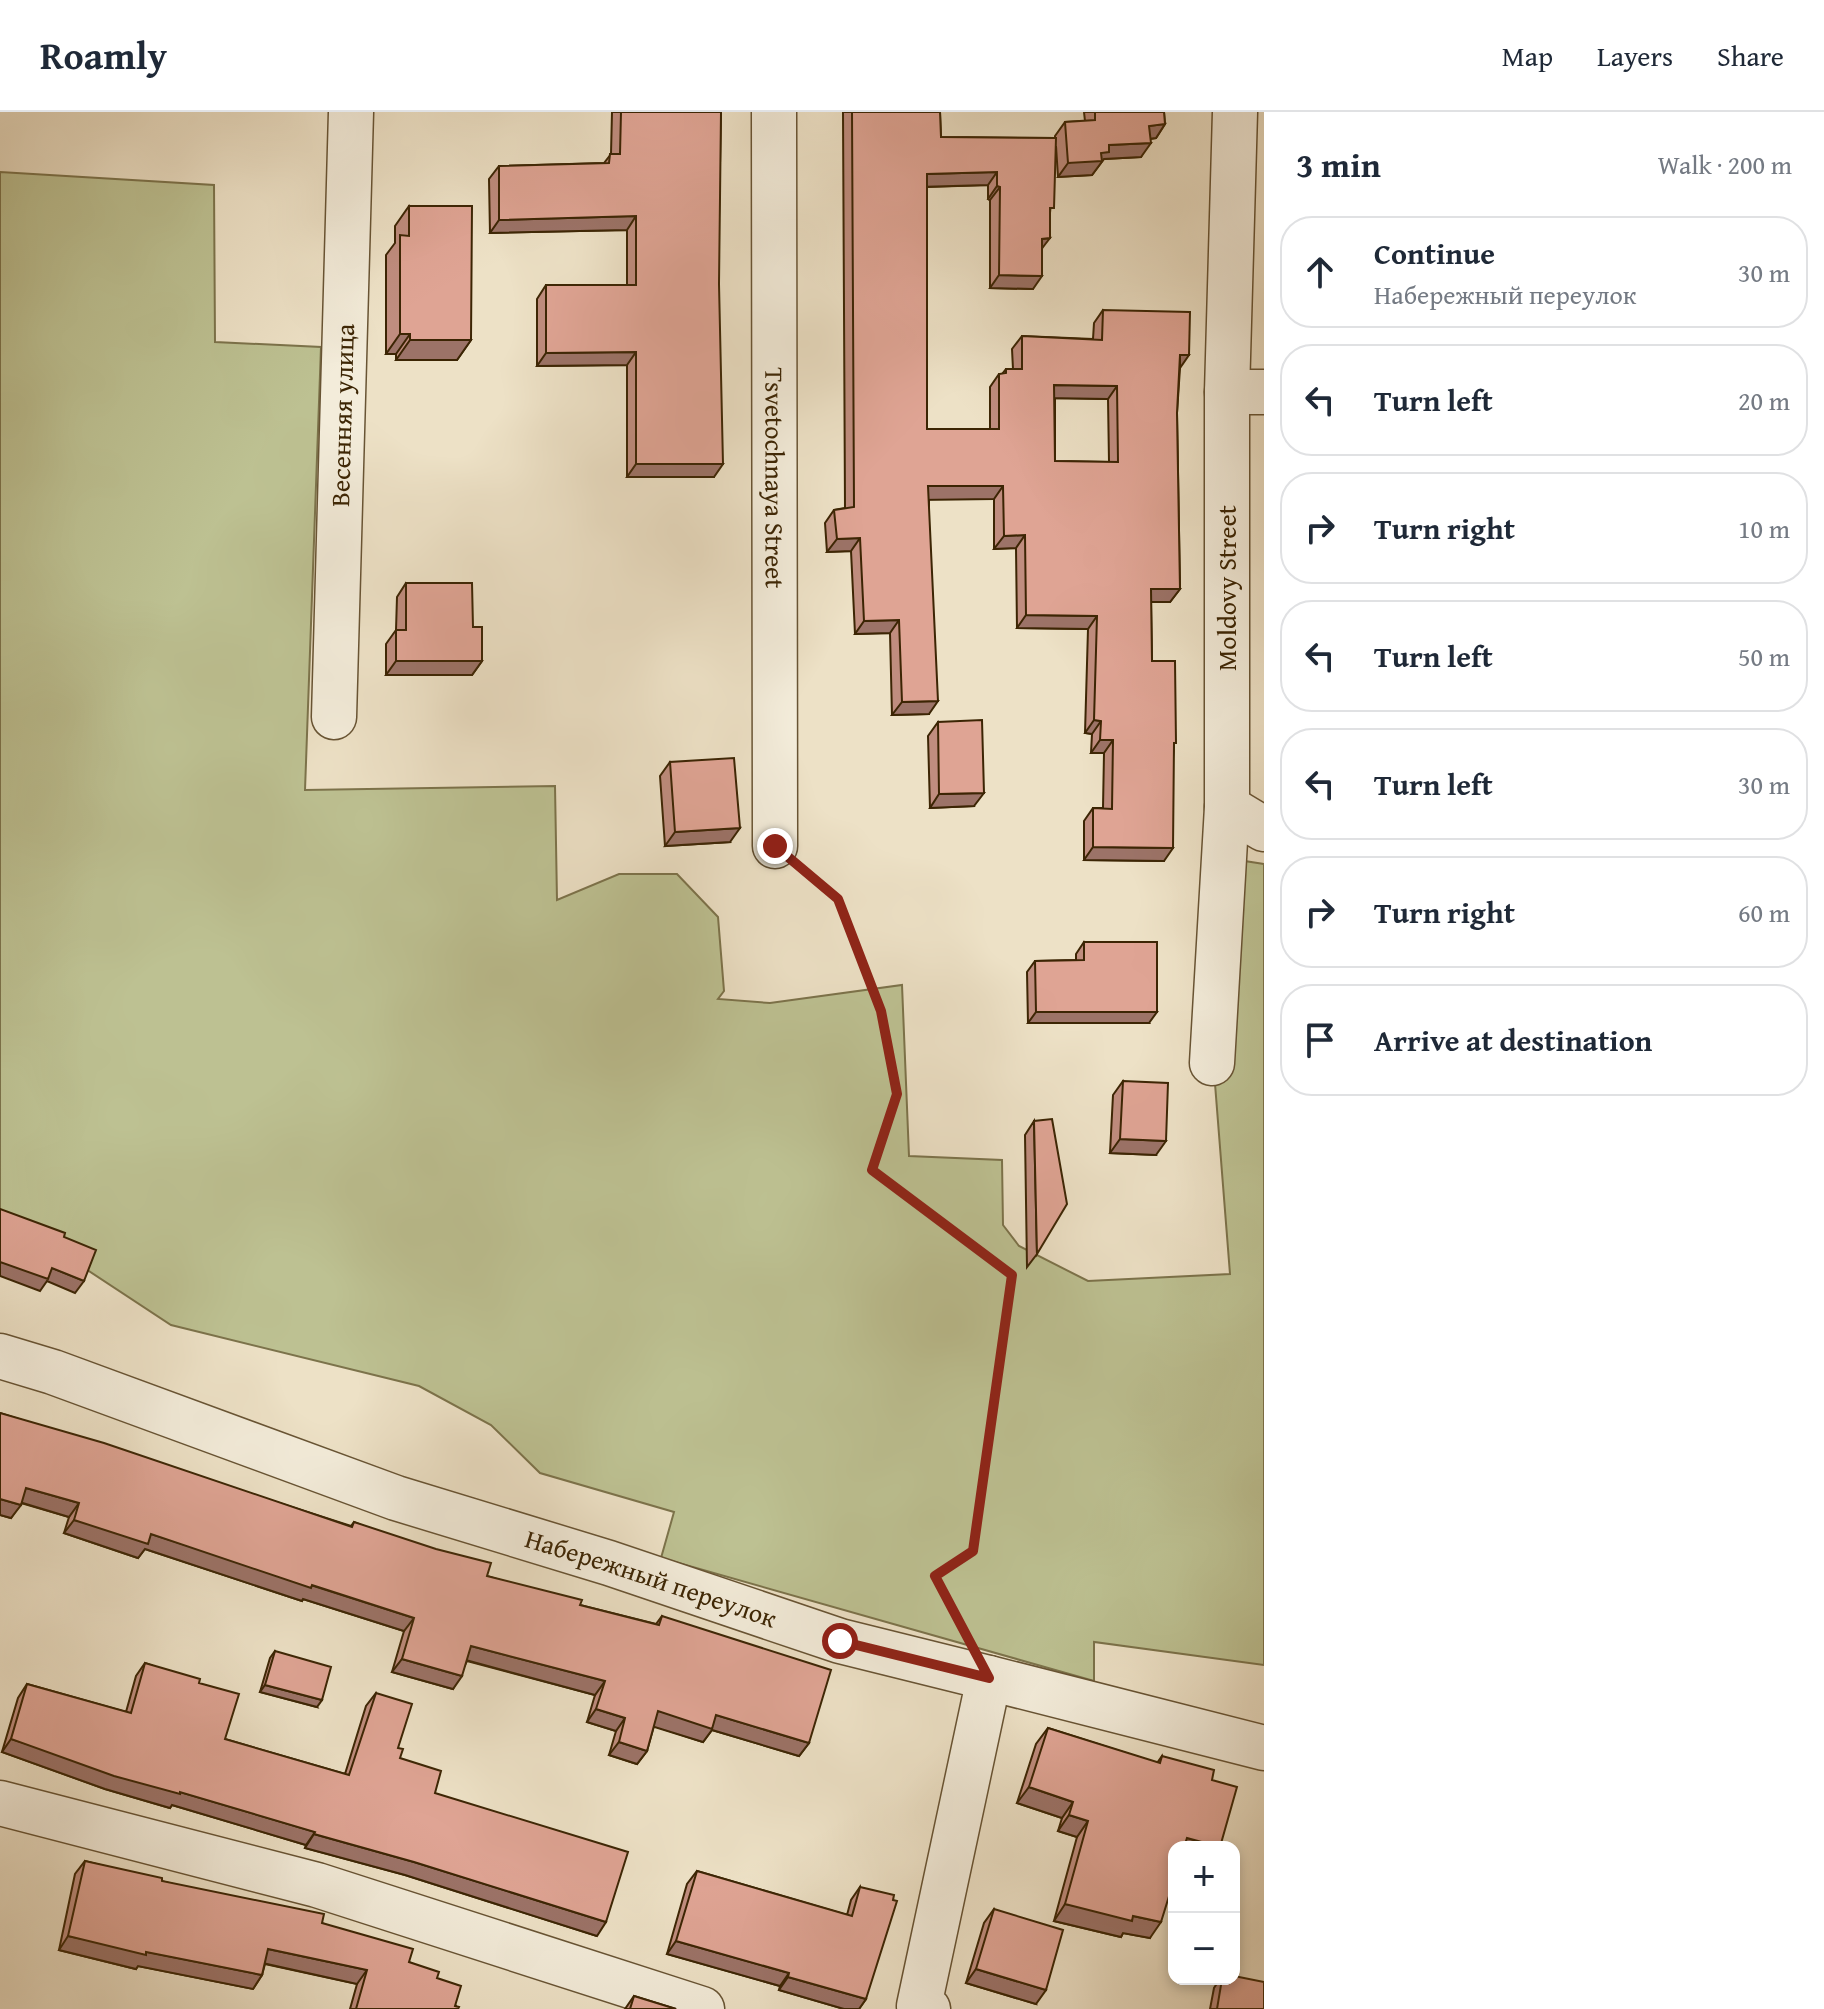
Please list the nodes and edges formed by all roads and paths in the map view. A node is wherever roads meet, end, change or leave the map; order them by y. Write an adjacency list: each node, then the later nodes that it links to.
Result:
1 (351, 112): 5 (street, Весенняя улица)
2 (774, 112): 8 (street, Tsvetochnaya Street)
3 (1235, 112): 4 (street, Moldovy Street)
4 (1246, 392): 6 (street, Moldovy Street)
5 (334, 717)
6 (1227, 807): 7 (street); 9 (street, Moldovy Street)
7 (1264, 829)
8 (775, 846): 11 (path)
9 (1212, 1063)
10 (0, 1356): 11 (street, Набережный переулок)
11 (989, 1678): 12 (street, Набережный переулок); 14 (street)
12 (1264, 1748)
13 (0, 1803): 15 (street)
14 (921, 2008)
15 (702, 2009)

